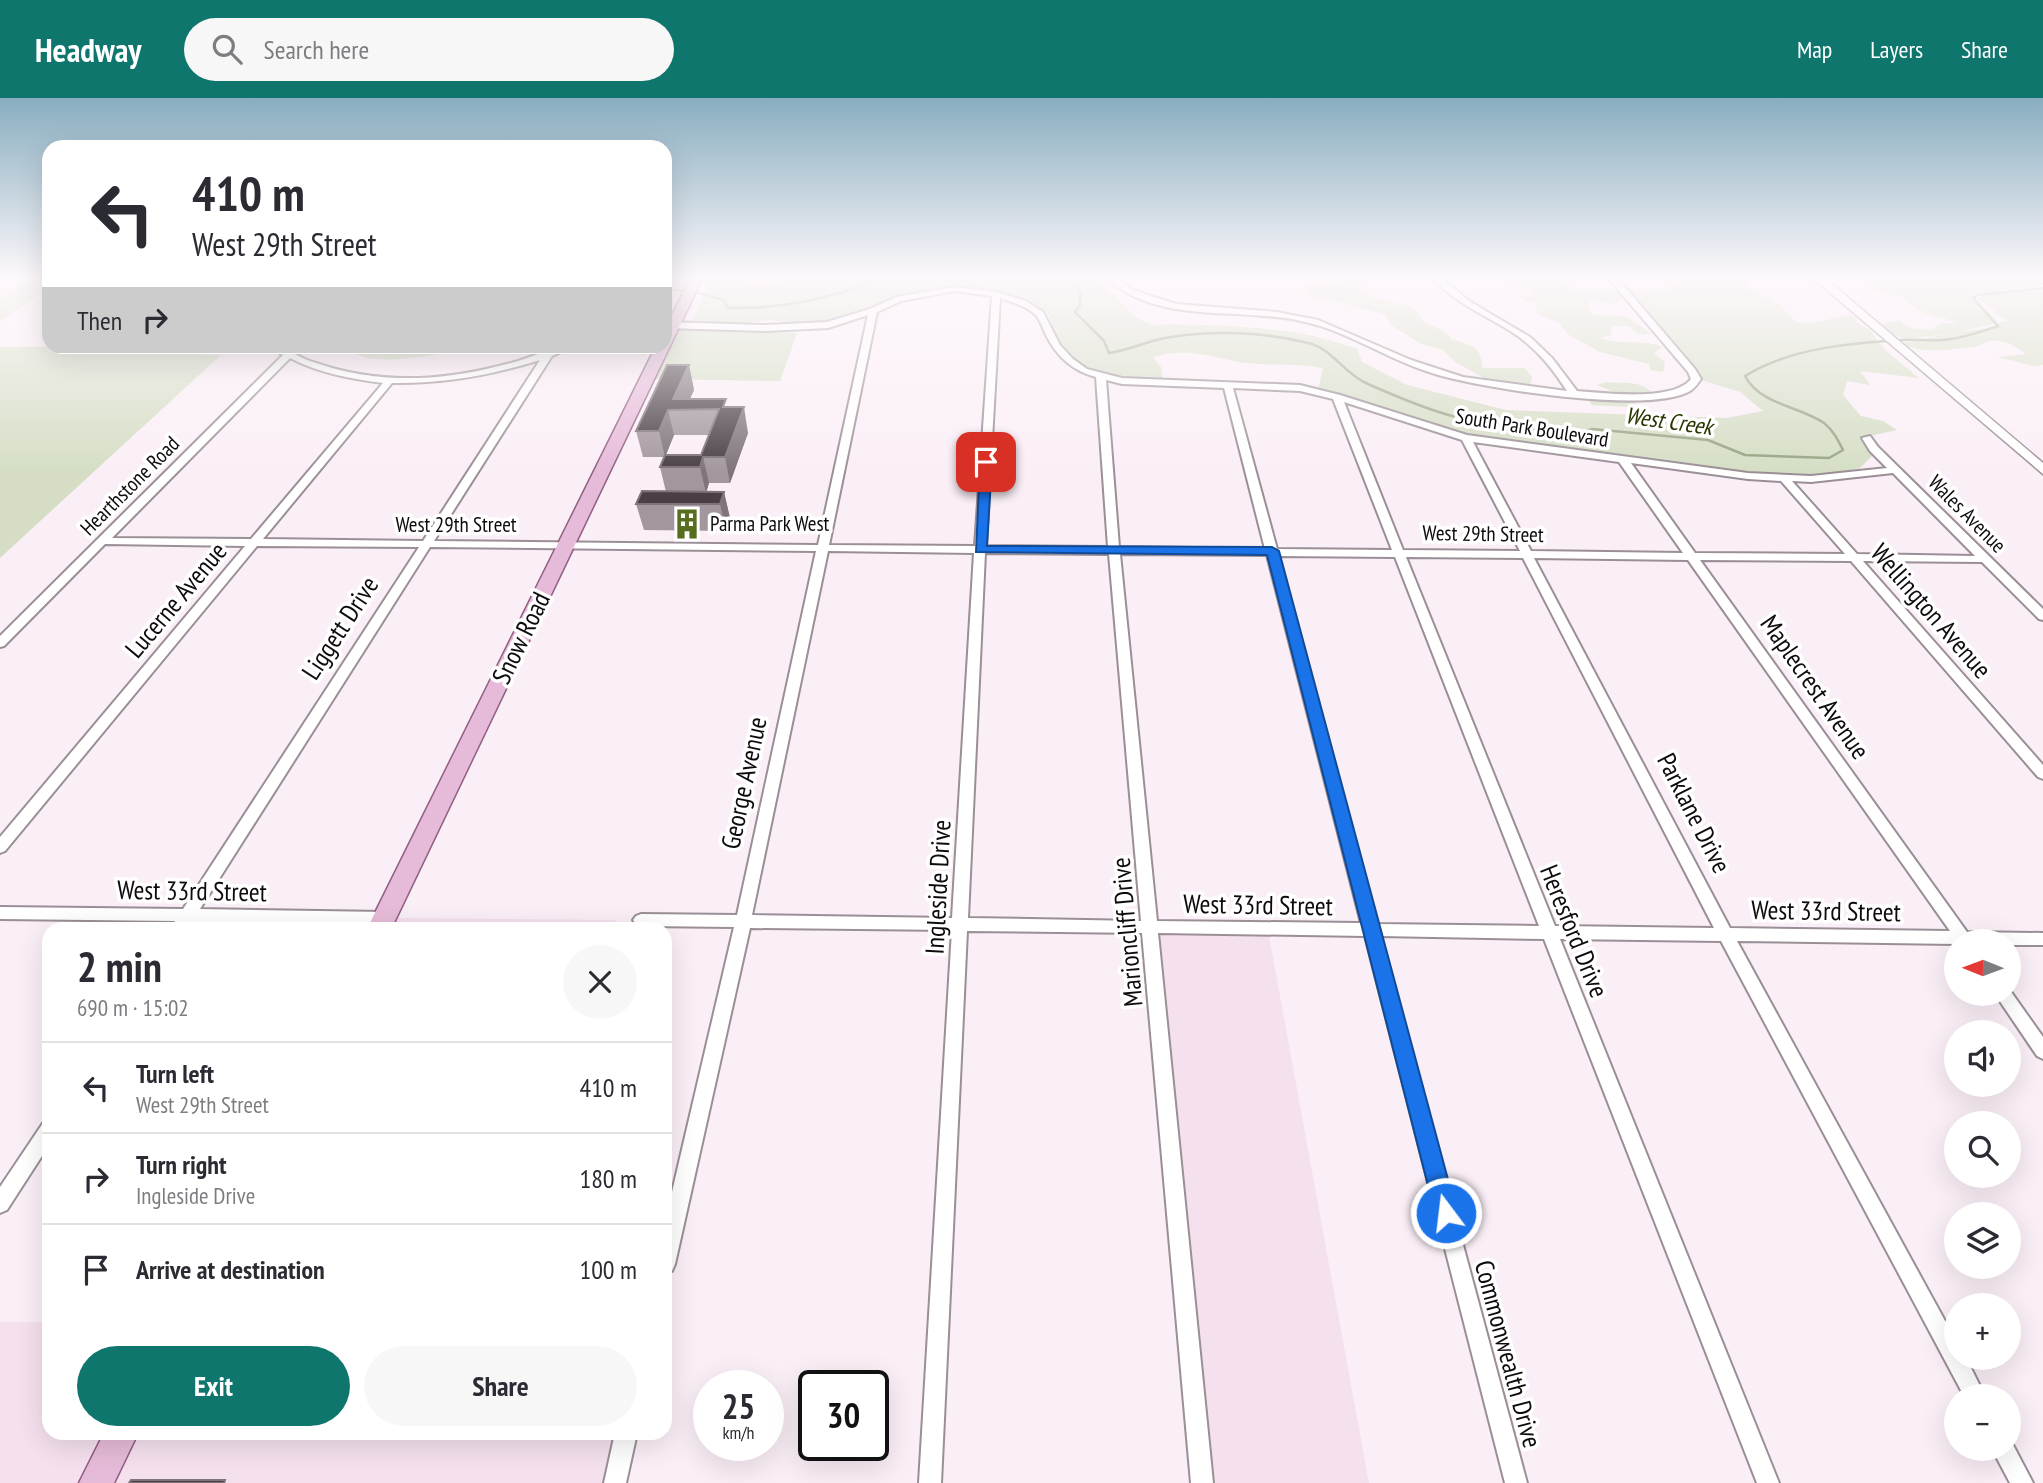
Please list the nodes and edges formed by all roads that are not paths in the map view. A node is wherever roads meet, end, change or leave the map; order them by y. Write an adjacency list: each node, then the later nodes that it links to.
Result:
1 (865, 344): 27 (street, George Avenue)
2 (993, 344): 28 (street, Ingleside Drive)
3 (1055, 344): 12 (street, South Park Boulevard)
4 (1370, 344): 15 (street)
5 (1532, 344): 15 (street)
6 (1671, 344): 15 (street)
7 (1894, 344): 21 (street)
8 (284, 354): 11 (street)
9 (659, 354): 26 (main road, Snow Road)
10 (548, 355): 13 (street); 25 (street, Liggett Drive)
11 (287, 356): 13 (street); 23 (street, Hearthstone Road)
12 (1101, 377): 14 (street, South Park Boulevard); 29 (street, Marioncliff Drive)
13 (388, 382): 24 (street, Lucerne Avenue)
14 (1228, 385): 16 (street, South Park Boulevard); 30 (street, Commonwealth Drive)
15 (1573, 393)
16 (1336, 397): 17 (street, South Park Boulevard); 31 (street, Heresford Drive)
17 (1466, 438): 19 (street, South Park Boulevard); 32 (street, Parklane Drive)
18 (1867, 438): 20 (street, Wales Avenue)
19 (1624, 461): 22 (street, South Park Boulevard); 33 (street, Maplecrest Avenue)
20 (1895, 470): 22 (street, South Park Boulevard); 35 (street, Wales Avenue)
21 (2043, 470)
22 (1784, 478): 34 (street, Wellington Avenue)
23 (101, 541): 24 (street, West 29th Street); 37 (street, Hearthstone Road)
24 (254, 542): 25 (street, West 29th Street); 39 (street, Lucerne Avenue)
25 (425, 544): 26 (street, West 29th Street); 42 (street, Liggett Drive)
26 (566, 545): 27 (street, West 29th Street); 43 (main road, Snow Road)
27 (816, 548): 28 (street, West 29th Street); 44 (street, George Avenue)
28 (980, 549): 29 (street, West 29th Street); 45 (street, Ingleside Drive)
29 (1114, 550): 30 (street, West 29th Street); 46 (street, Marioncliff Drive)
30 (1272, 551): 31 (street, West 29th Street); 48 (street, Commonwealth Drive)
31 (1398, 552): 32 (street, West 29th Street); 49 (street, Heresford Drive)
32 (1528, 554): 33 (street, West 29th Street); 50 (street, Parklane Drive)
33 (1692, 556): 34 (street, West 29th Street); 47 (street, Maplecrest Avenue)
34 (1855, 558): 35 (street, West 29th Street); 38 (street, Wellington Avenue)
35 (1985, 559): 36 (street, Wales Avenue)
36 (2043, 617)
37 (0, 643)
38 (2043, 774)
39 (0, 846)
40 (0, 914): 42 (street, West 33rd Street)
41 (641, 920): 44 (street, West 33rd Street)
42 (183, 922)
43 (382, 922)
44 (743, 923): 45 (street, West 33rd Street); 58 (street, George Avenue)
45 (960, 926): 46 (street, West 33rd Street); 65 (street, Ingleside Drive)
46 (1151, 929): 48 (street, West 33rd Street); 66 (street, Marioncliff Drive)
47 (1956, 929)
48 (1373, 932): 49 (street, West 33rd Street); 67 (street, Commonwealth Drive)
49 (1549, 934): 50 (street, West 33rd Street); 68 (street, Heresford Drive)
50 (1725, 934): 51 (street, West 33rd Street); 59 (street, Parklane Drive)
51 (1944, 939)
52 (2021, 939): 53 (street, West 33rd Street)
53 (2043, 939)
54 (2011, 1006): 55 (street)
55 (2043, 1051)
56 (42, 1140): 57 (street)
57 (0, 1204)
58 (672, 1233)
59 (1969, 1384)
60 (118, 1440): 63 (main road)
61 (624, 1440): 64 (street)
62 (2010, 1461): 69 (street)
63 (96, 1483)
64 (615, 1483)
65 (930, 1483)
66 (1202, 1483)
67 (1517, 1483)
68 (1768, 1483)
69 (2022, 1483)

